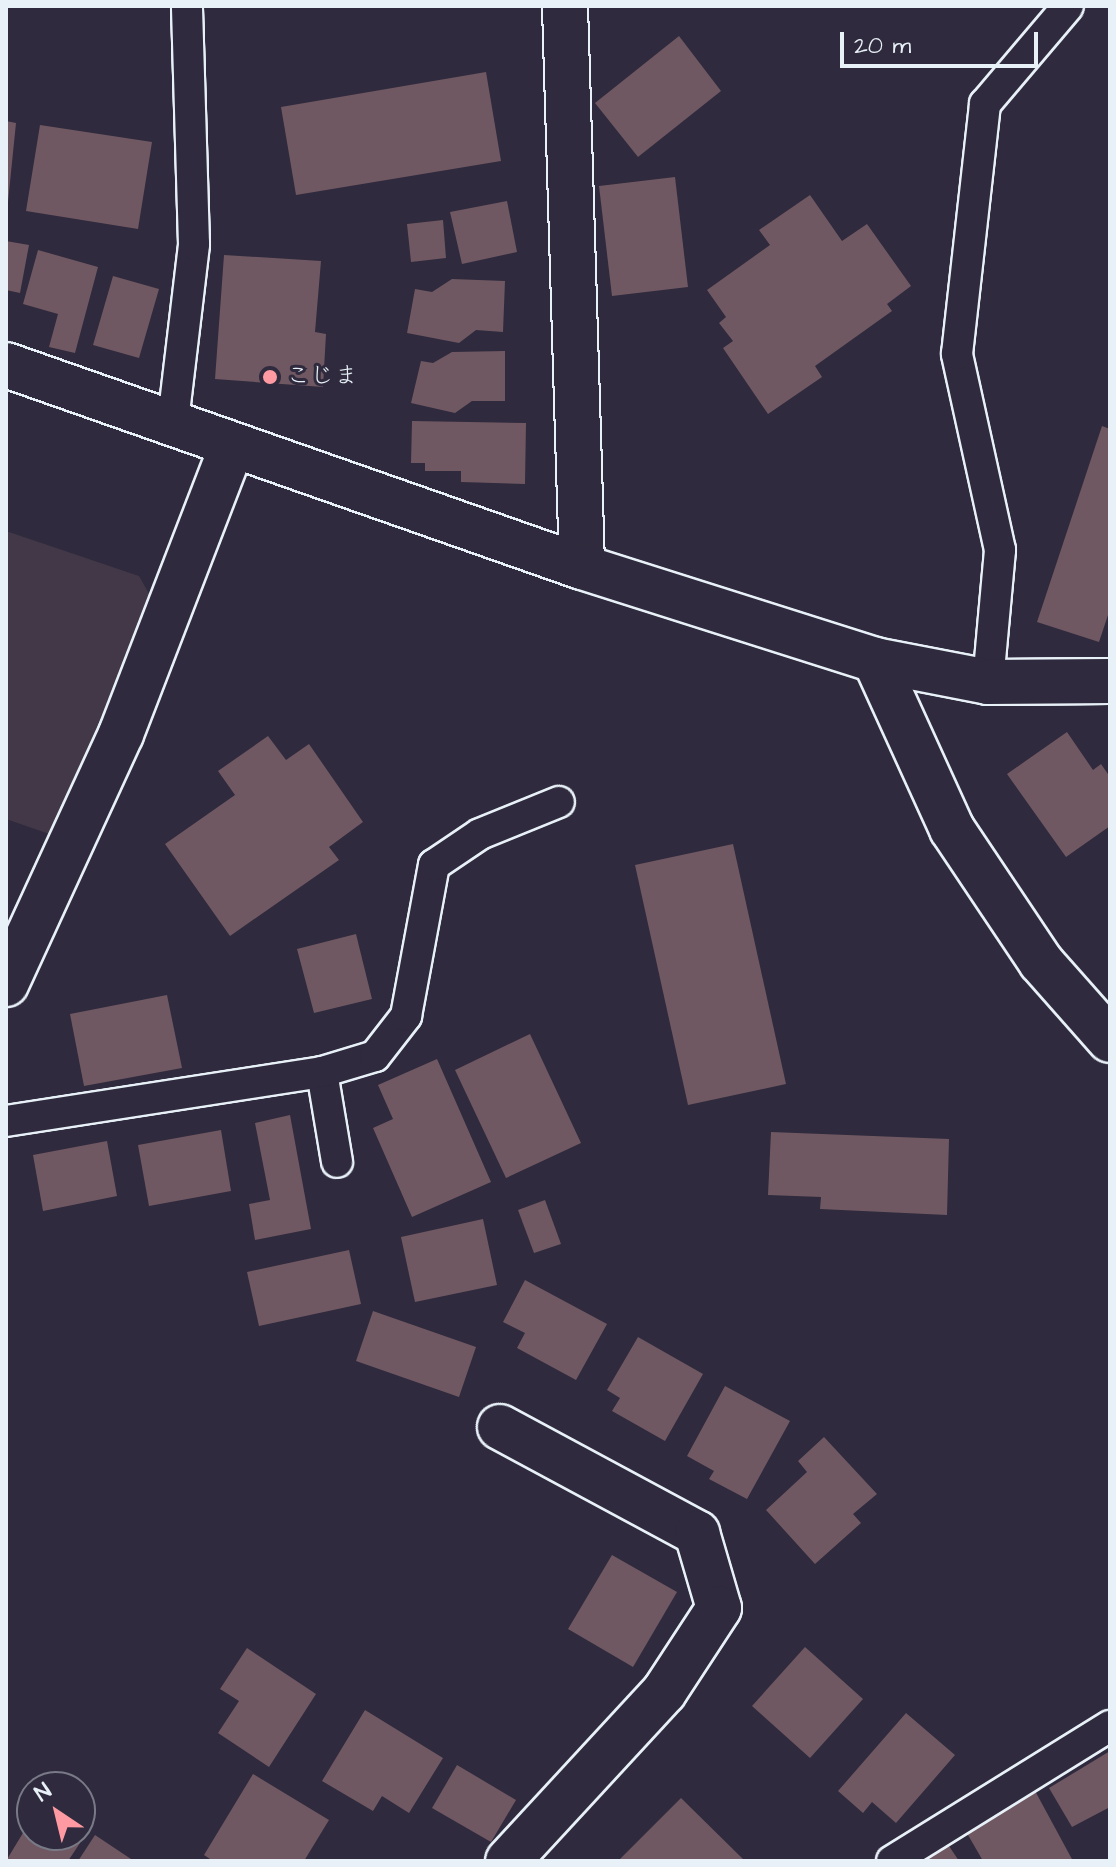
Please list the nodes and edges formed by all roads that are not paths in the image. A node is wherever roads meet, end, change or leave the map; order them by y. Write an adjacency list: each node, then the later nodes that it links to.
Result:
1 (187, 6): 5 (lane)
2 (565, 6): 7 (street)
3 (1068, 6): 10 (lane)
4 (6, 365): 5 (street)
5 (173, 421): 6 (street)
6 (232, 447): 7 (street); 12 (street)
7 (582, 567): 8 (street)
8 (875, 660): 10 (street); 13 (street)
9 (1110, 681): 10 (street)
10 (988, 682)
11 (559, 802): 14 (lane)
12 (6, 984)
13 (1110, 1040)
14 (322, 1072): 15 (lane); 16 (lane)
15 (6, 1121)
16 (337, 1162)
17 (500, 1427): 19 (street)
18 (1110, 1726): 20 (lane)
19 (508, 1861)
20 (892, 1861)

